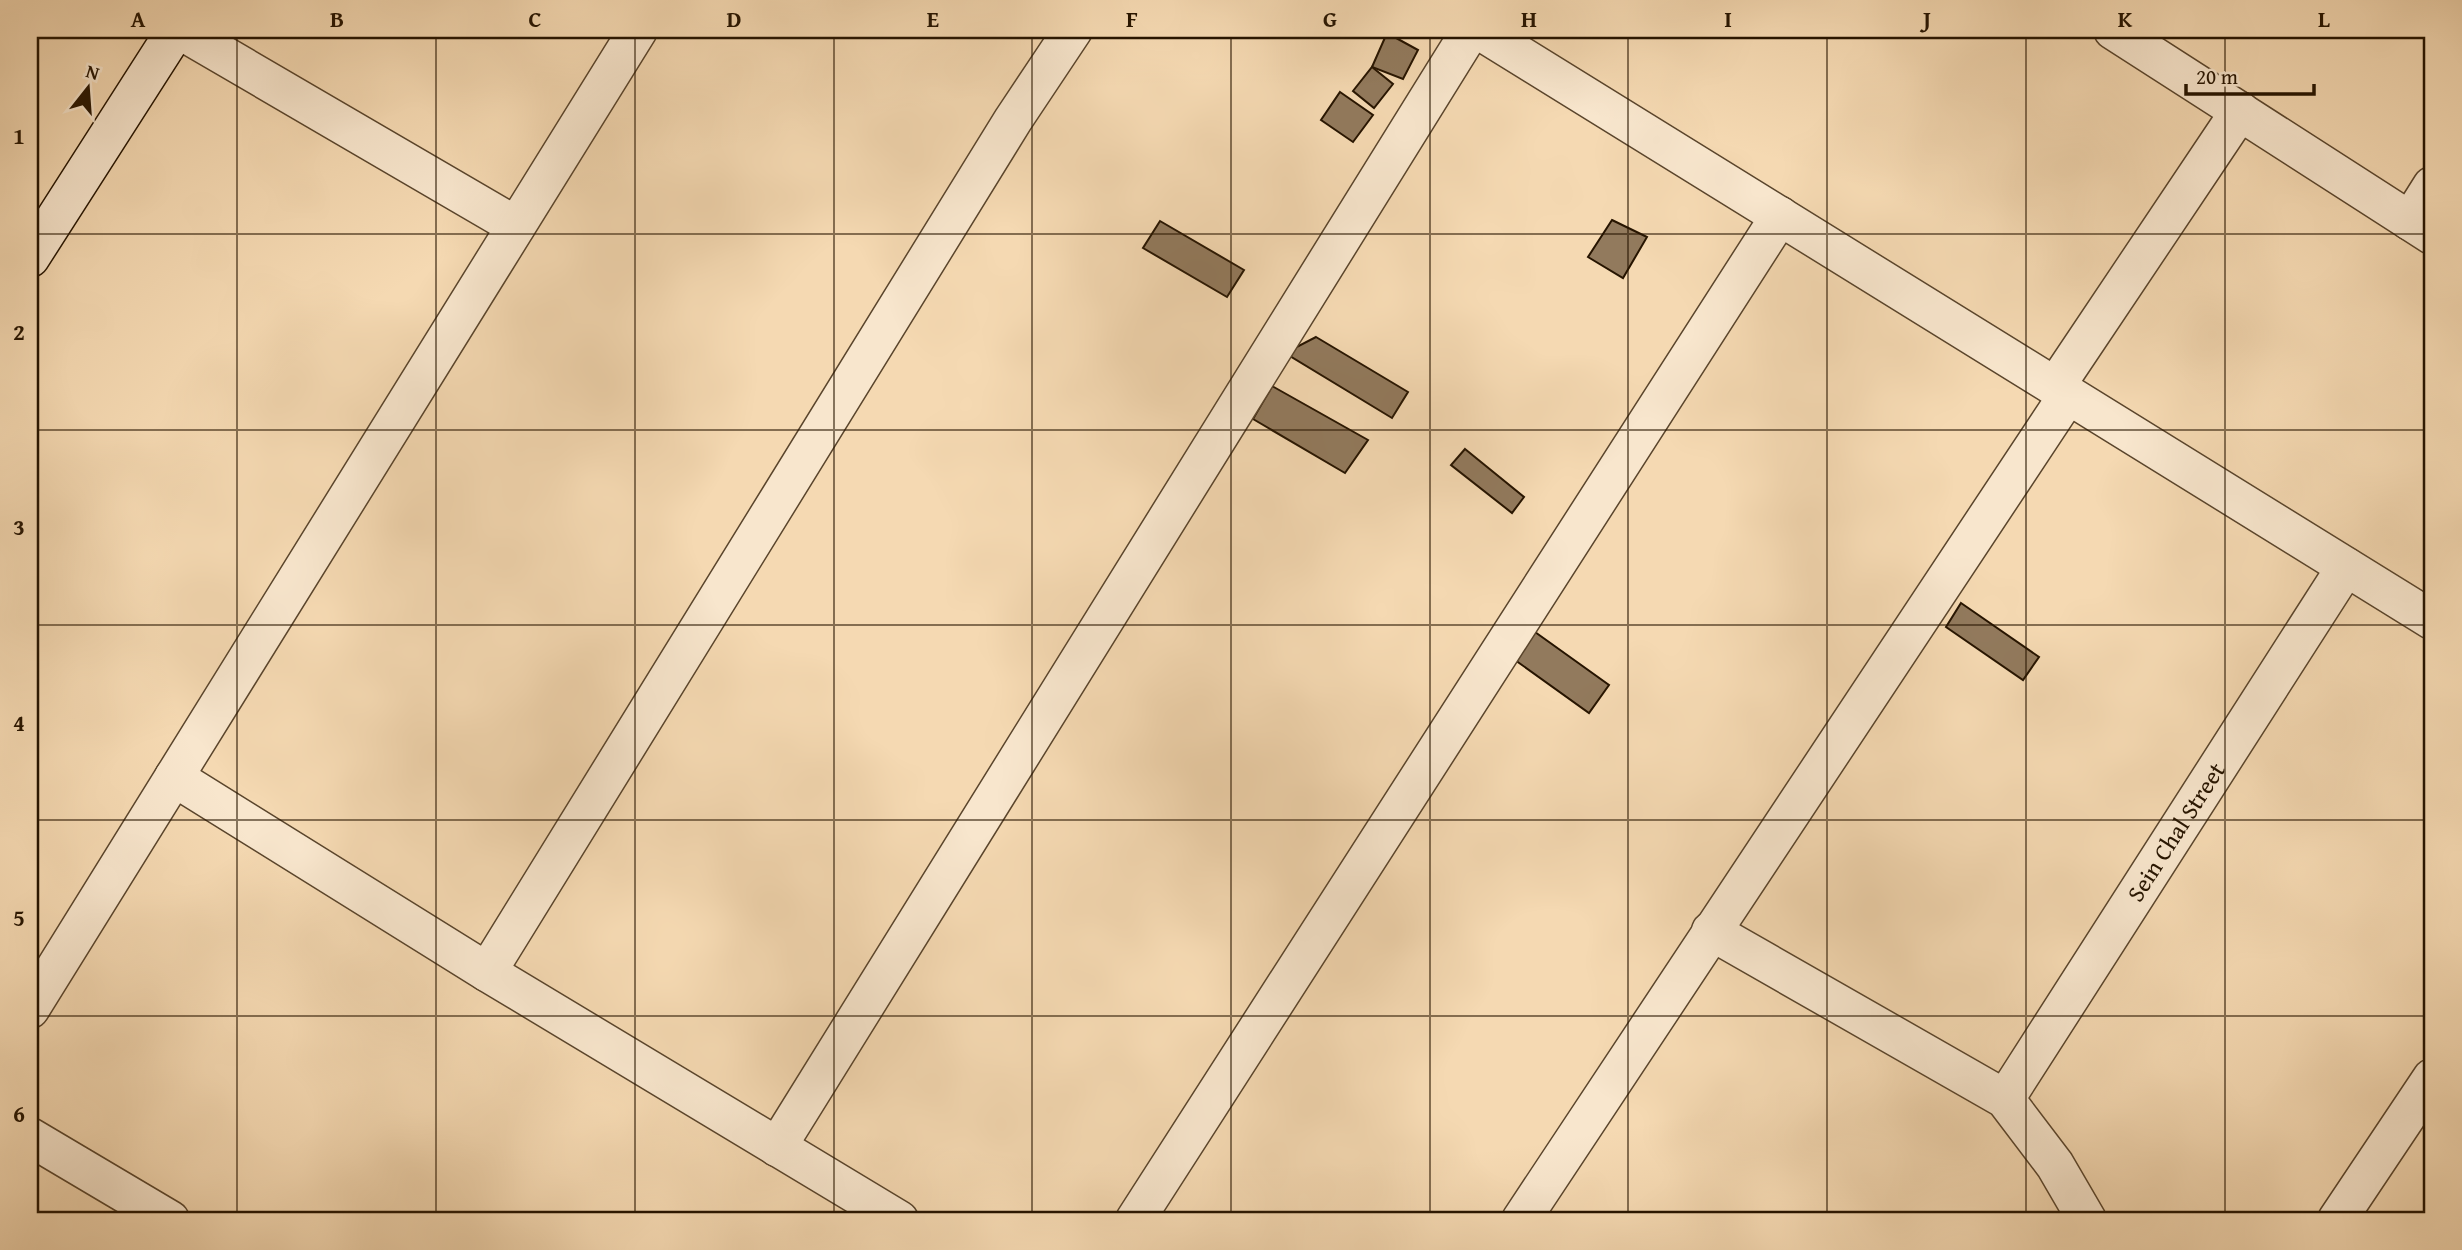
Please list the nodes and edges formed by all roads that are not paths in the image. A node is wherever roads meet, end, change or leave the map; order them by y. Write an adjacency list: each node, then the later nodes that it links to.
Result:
1 (178, 30): 10 (street); 12 (street)
2 (638, 30): 10 (street)
3 (1073, 30): 18 (street)
4 (1471, 30): 23 (street)
5 (1479, 30): 9 (street)
6 (2113, 30): 7 (street)
7 (2240, 111): 11 (street); 13 (street)
8 (2432, 186): 11 (street)
9 (1780, 216): 13 (street); 26 (street)
10 (516, 226): 16 (street)
11 (2421, 228)
12 (30, 258)
13 (2062, 391): 14 (street); 17 (street)
14 (2346, 567): 15 (street); 21 (street, Sein Chal Street)
15 (2432, 620)
16 (174, 777): 18 (street); 19 (street)
17 (1711, 931): 21 (street); 27 (street)
18 (487, 972): 23 (street)
19 (30, 1009)
20 (2432, 1078): 29 (street)
21 (2005, 1099): 28 (street)
22 (30, 1137): 24 (street)
23 (777, 1147): 25 (street)
24 (170, 1220)
25 (899, 1220)
26 (1136, 1220)
27 (1521, 1220)
28 (2087, 1220)
29 (2337, 1220)

